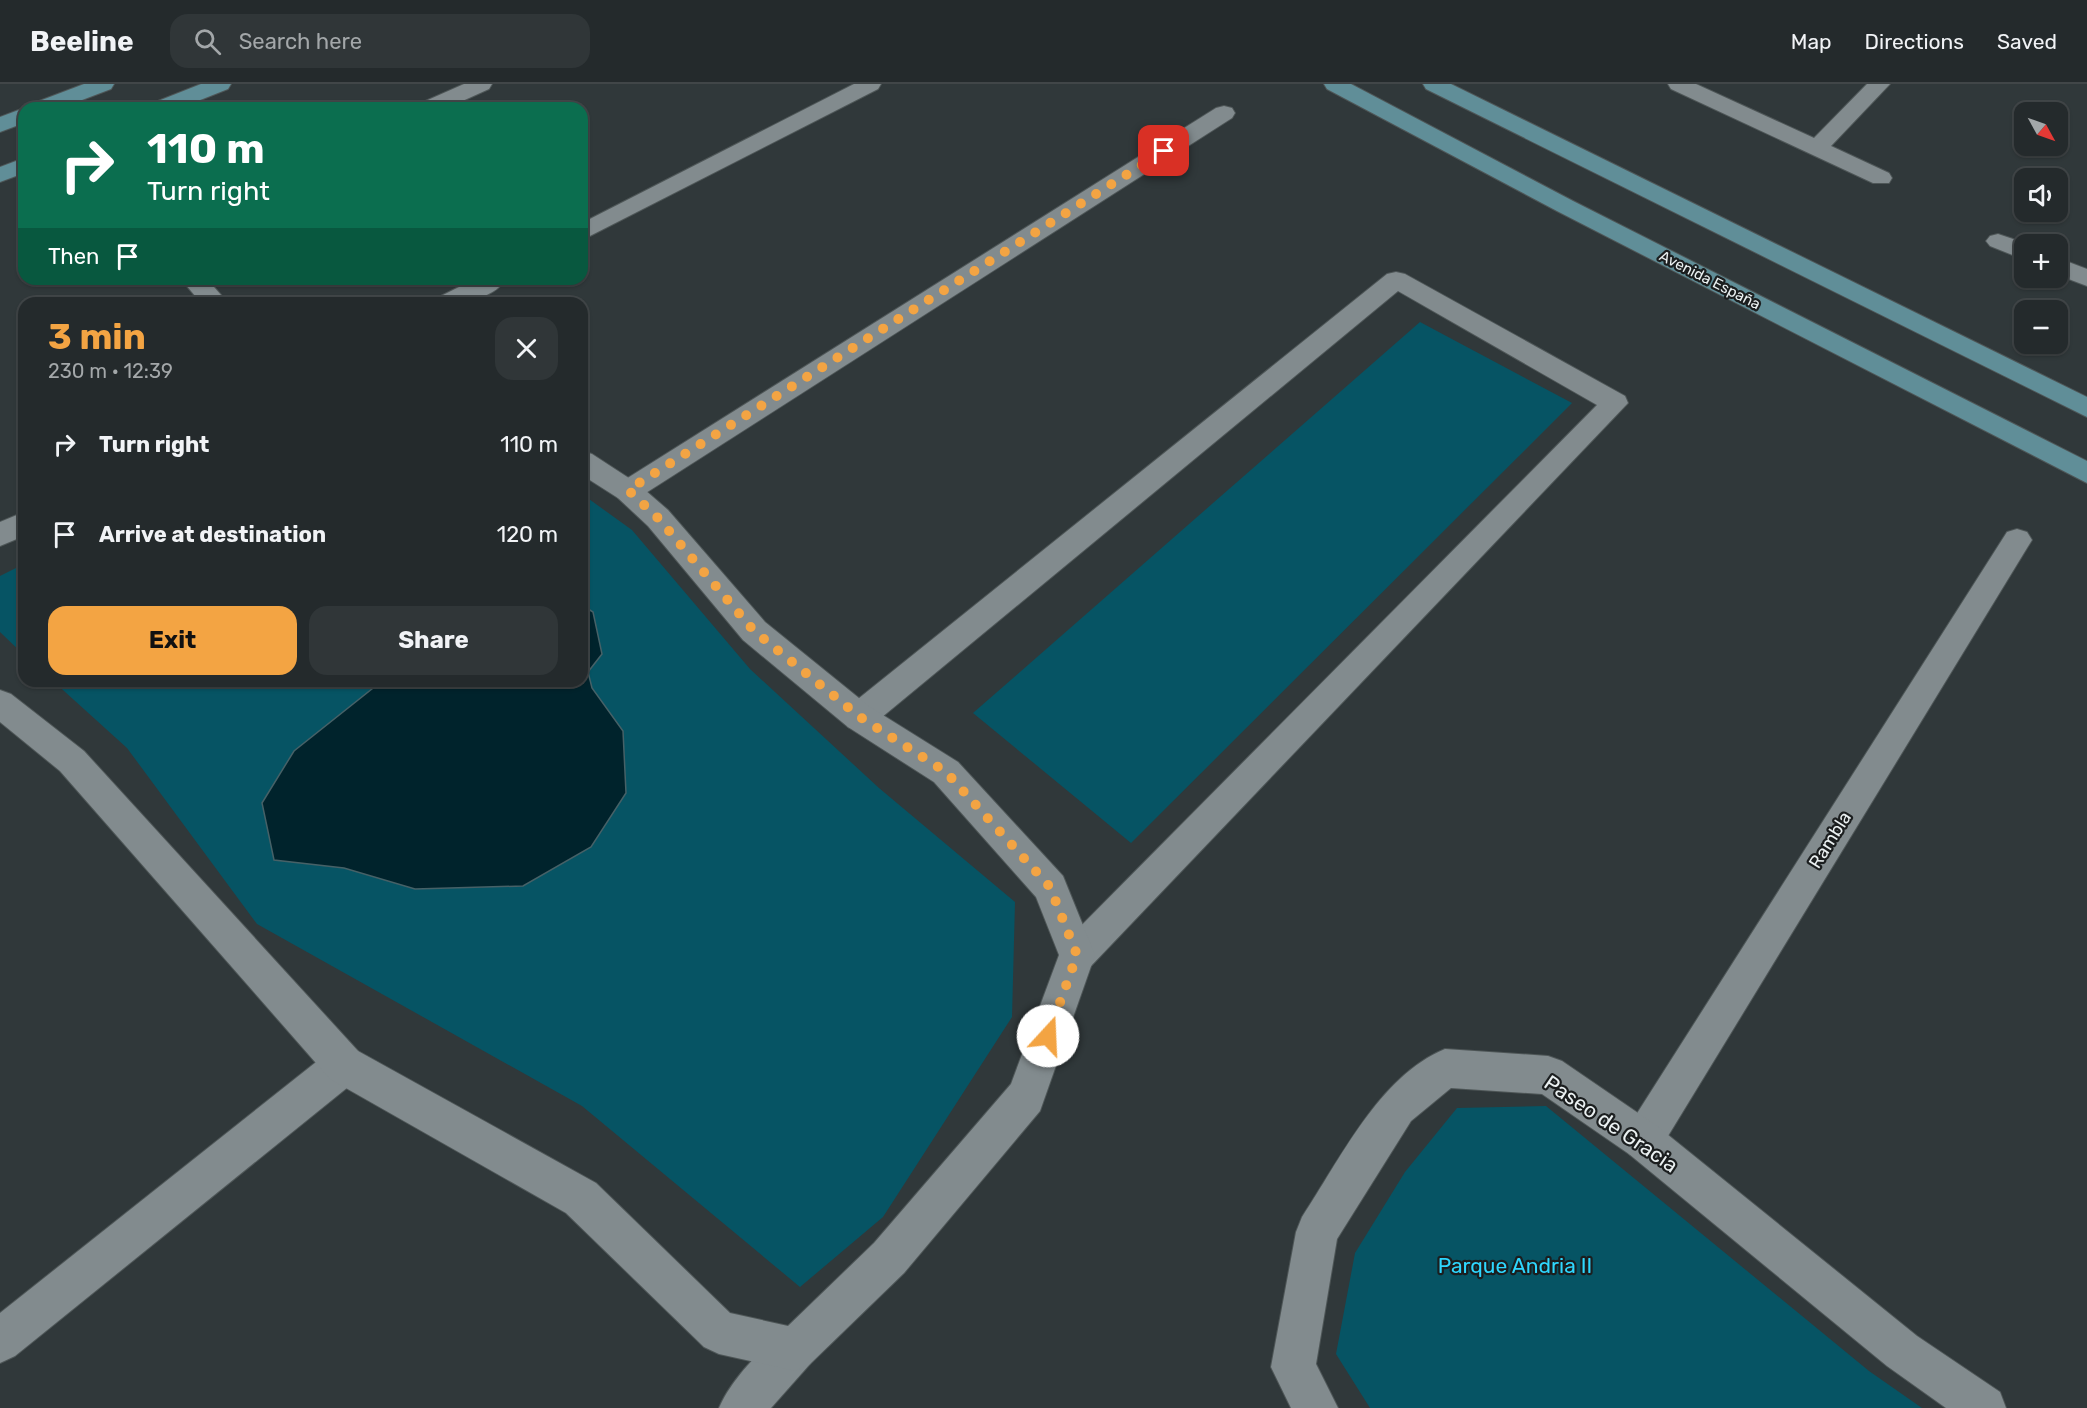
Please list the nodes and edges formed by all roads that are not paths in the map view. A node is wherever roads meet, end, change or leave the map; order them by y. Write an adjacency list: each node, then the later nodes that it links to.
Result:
1 (103, 84): 9 (main road)
2 (220, 84): 10 (main road)
3 (482, 84): 11 (street)
4 (870, 84): 19 (street)
5 (1335, 84): 30 (main road, Avenida España)
6 (1434, 84): 28 (main road)
7 (1878, 84): 15 (street)
8 (1683, 85): 15 (street)
9 (57, 102)
10 (176, 102)
11 (442, 102)
12 (1224, 114): 31 (street)
13 (18, 118): 14 (main road)
14 (0, 125)
15 (1817, 148): 18 (street)
16 (18, 168): 17 (main road)
17 (0, 175)
18 (1881, 178)
19 (588, 230)
20 (1998, 241): 21 (street)
21 (2014, 248)
22 (2068, 270): 23 (street)
23 (2087, 278)
24 (198, 285): 26 (street)
25 (482, 285): 27 (street)
26 (210, 297)
27 (460, 297)
28 (2087, 408)
29 (588, 465): 31 (street)
30 (2087, 473)
31 (628, 490): 36 (street)
32 (18, 526): 33 (street)
33 (0, 535)
34 (2017, 540): 39 (street, Rambla)
35 (0, 703): 38 (street)
36 (860, 717): 37 (street); 37 (street)
37 (1077, 955): 41 (street)
38 (344, 1065): 40 (street); 41 (street)
39 (1643, 1140): 43 (street, Paseo de Gracia); 44 (street, Paseo de Gracia)
40 (0, 1341)
41 (795, 1349): 42 (street)
42 (741, 1408)
43 (1316, 1408)
44 (1984, 1408)

